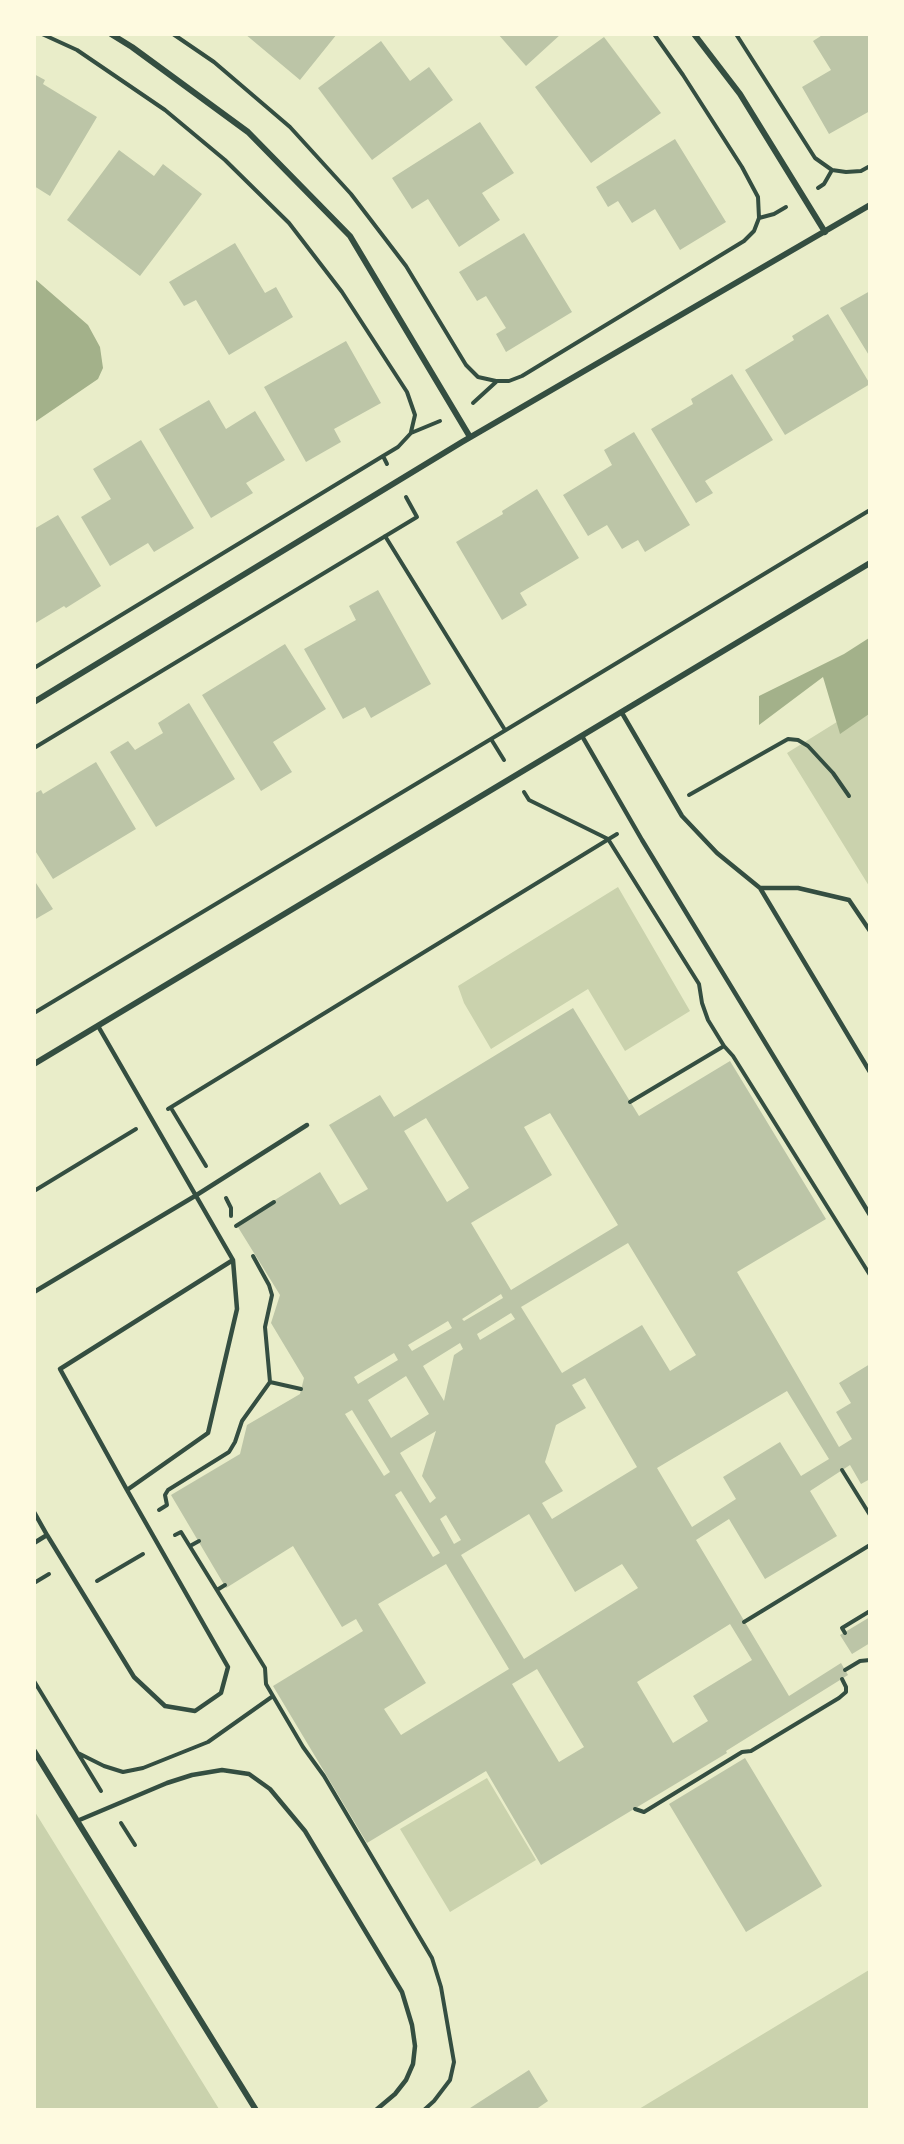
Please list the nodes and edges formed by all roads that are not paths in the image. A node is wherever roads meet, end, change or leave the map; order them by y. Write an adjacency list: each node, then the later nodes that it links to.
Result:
1 (111, 34): 5 (street)
2 (694, 34): 4 (street)
3 (870, 205): 4 (street)
4 (825, 232): 5 (street)
5 (470, 437): 7 (street)
6 (870, 563): 8 (street)
7 (34, 702)
8 (622, 713): 9 (street); 10 (lane)
9 (582, 736): 12 (street); 17 (lane)
10 (760, 888): 11 (lane); 14 (lane)
11 (870, 931)
12 (98, 1026): 13 (street); 16 (lane)
13 (34, 1064)
14 (870, 1072)
15 (307, 1125): 16 (lane)
16 (195, 1196): 18 (lane); 19 (lane)
17 (870, 1215)
18 (233, 1260): 20 (lane); 20 (lane)
19 (34, 1292)
20 (127, 1490): 22 (lane)
21 (34, 1512): 22 (lane)
22 (47, 1535): 23 (lane)
23 (34, 1543)
24 (34, 1751): 25 (street)
25 (77, 1821): 26 (street); 27 (lane)
26 (256, 2109)
27 (376, 2109)

